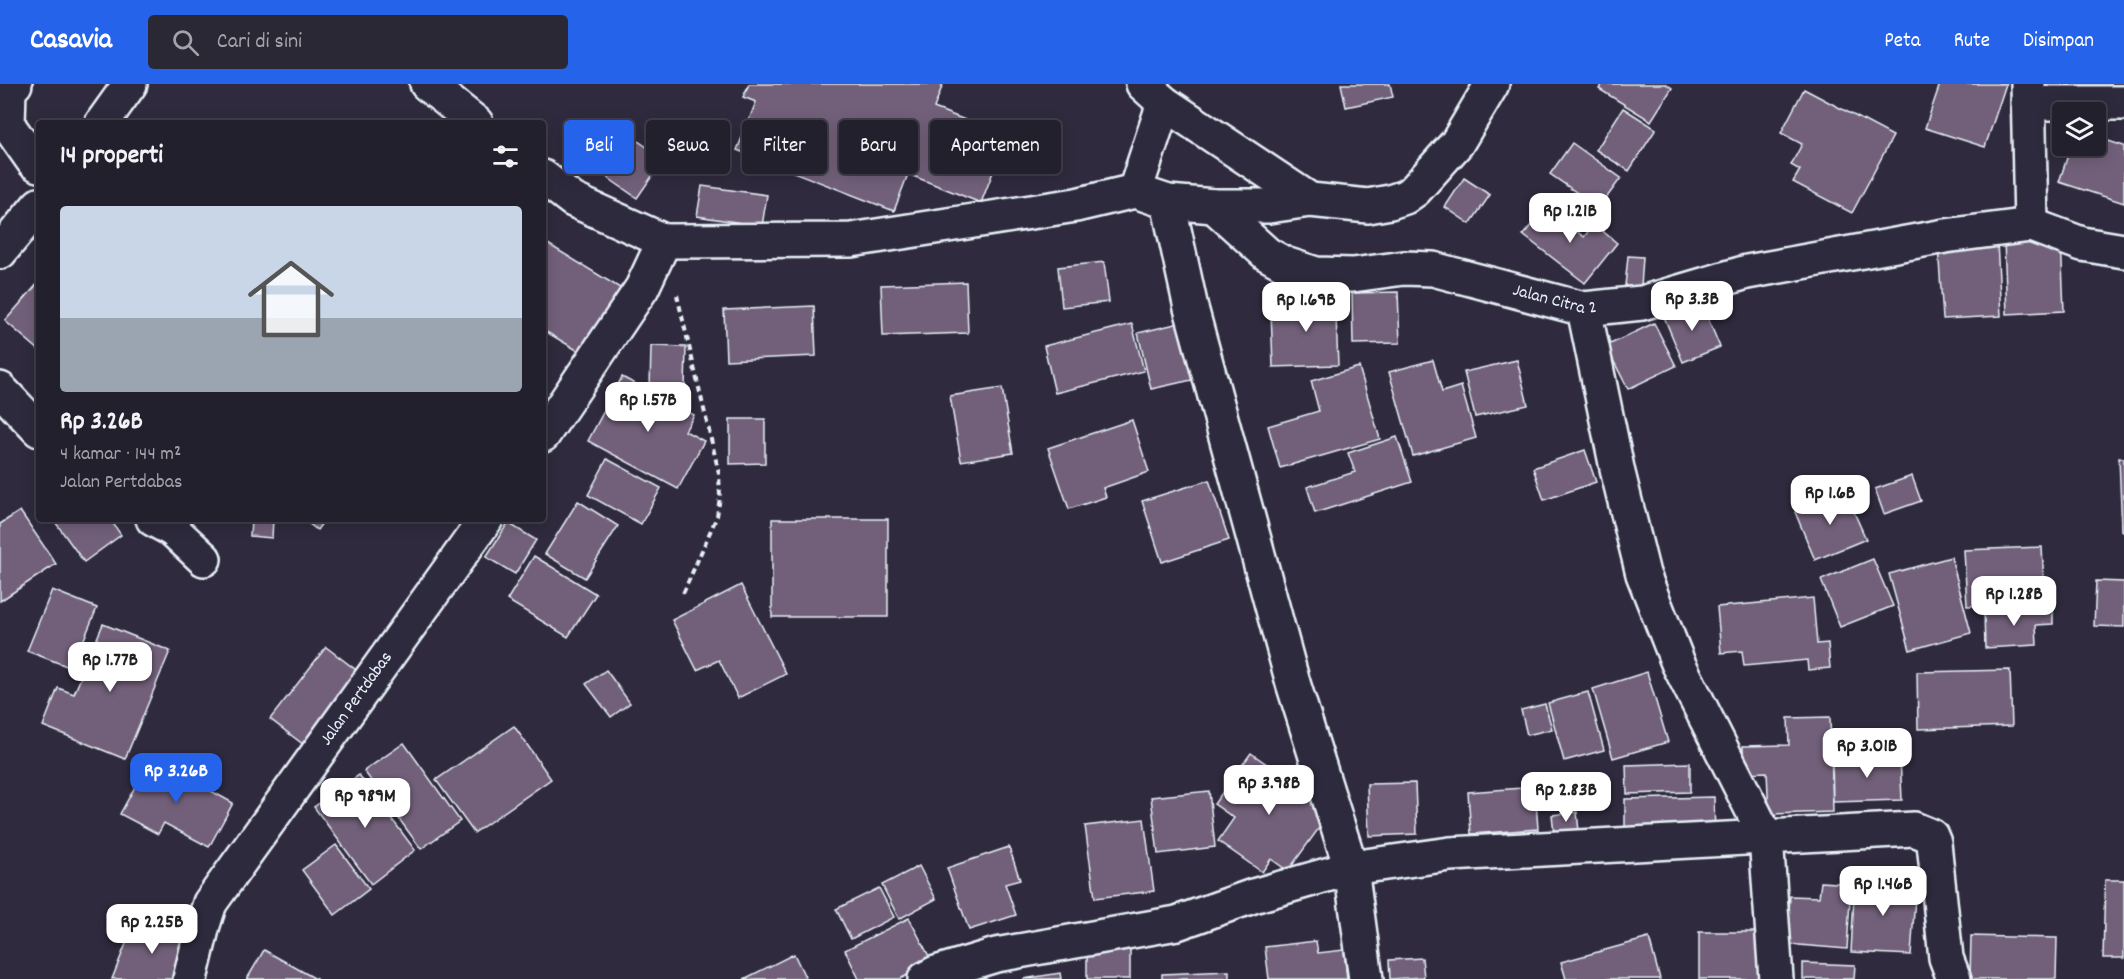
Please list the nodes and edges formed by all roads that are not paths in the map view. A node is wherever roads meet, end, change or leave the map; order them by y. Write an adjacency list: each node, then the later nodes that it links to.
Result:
1 (15, 84): 10 (street)
2 (130, 84): 8 (street)
3 (427, 84): 9 (street)
4 (1492, 84): 13 (street)
5 (1154, 94): 12 (street); 13 (street)
6 (2028, 94): 7 (street); 17 (street)
7 (2124, 103)
8 (104, 120)
9 (472, 120)
10 (36, 163)
11 (546, 179): 18 (street)
12 (1135, 191): 14 (street); 18 (street)
13 (1310, 200): 15 (street)
14 (1168, 202): 15 (street); 29 (street)
15 (1214, 206): 21 (street, Jalan Citra 2)
16 (36, 209): 20 (street)
17 (2031, 225): 19 (street, Jalan Citra 2); 21 (street, Jalan Citra 2)
18 (664, 241): 24 (street)
19 (2124, 251)
20 (0, 252)
21 (1584, 309): 28 (street)
22 (0, 389): 23 (street)
23 (36, 427)
24 (546, 431)
25 (158, 522): 27 (street)
26 (484, 522): 30 (street, Jalan Pertdabas)
27 (204, 559)
28 (1766, 837): 29 (street); 33 (street); 34 (street)
29 (1350, 868): 31 (street); 32 (street)
30 (190, 979)
31 (925, 979)
32 (1366, 979)
33 (1776, 979)
34 (1954, 979)

